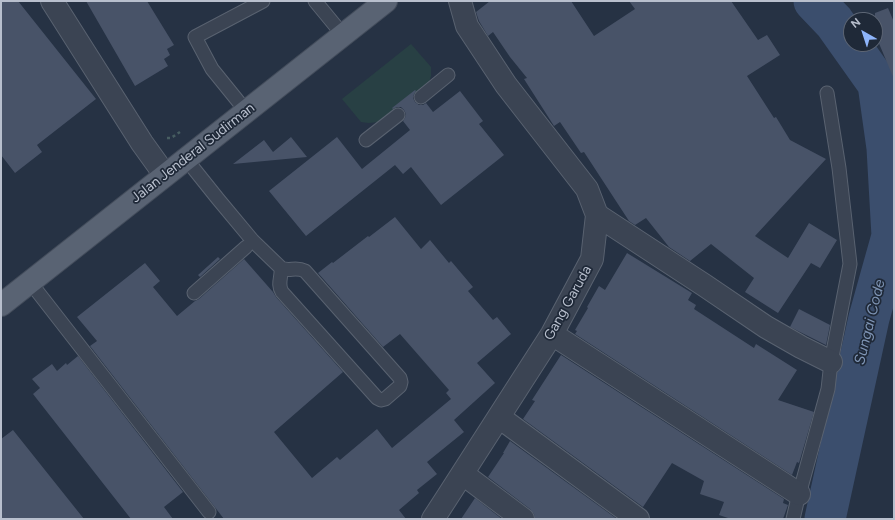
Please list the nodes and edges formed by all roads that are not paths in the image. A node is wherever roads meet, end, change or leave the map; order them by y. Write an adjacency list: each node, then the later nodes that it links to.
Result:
1 (52, 1): 14 (street)
2 (263, 1): 10 (lane)
3 (315, 1): 6 (lane)
4 (386, 1): 6 (main road, Jalan Jenderal Sudirman)
5 (460, 1): 15 (street)
6 (342, 35): 10 (main road, Jalan Jenderal Sudirman)
7 (448, 75): 9 (lane)
8 (827, 93): 22 (lane)
9 (421, 97)
10 (246, 111): 13 (main road, Jalan Jenderal Sudirman)
11 (398, 115): 12 (lane)
12 (366, 140)
13 (186, 159): 14 (main road, Jalan Jenderal Sudirman); 17 (lane)
14 (165, 175): 18 (main road, Jalan Jenderal Sudirman)
15 (598, 215): 21 (street, Gang Garuda); 22 (street)
16 (246, 247): 19 (lane)
17 (281, 268): 17 (lane)
18 (30, 282): 20 (main road, Jalan Jenderal Sudirman); 26 (lane)
19 (194, 293)
20 (1, 305)
21 (552, 334): 23 (street, Gang Garuda); 25 (street)
22 (831, 362): 25 (lane)
23 (499, 417): 24 (street, Gang Garuda); 29 (street)
24 (462, 474): 27 (street, Gang Garuda); 28 (street)
25 (799, 494): 30 (lane)
26 (209, 512)
27 (433, 519)
28 (524, 519)
29 (638, 519)
30 (793, 519)

